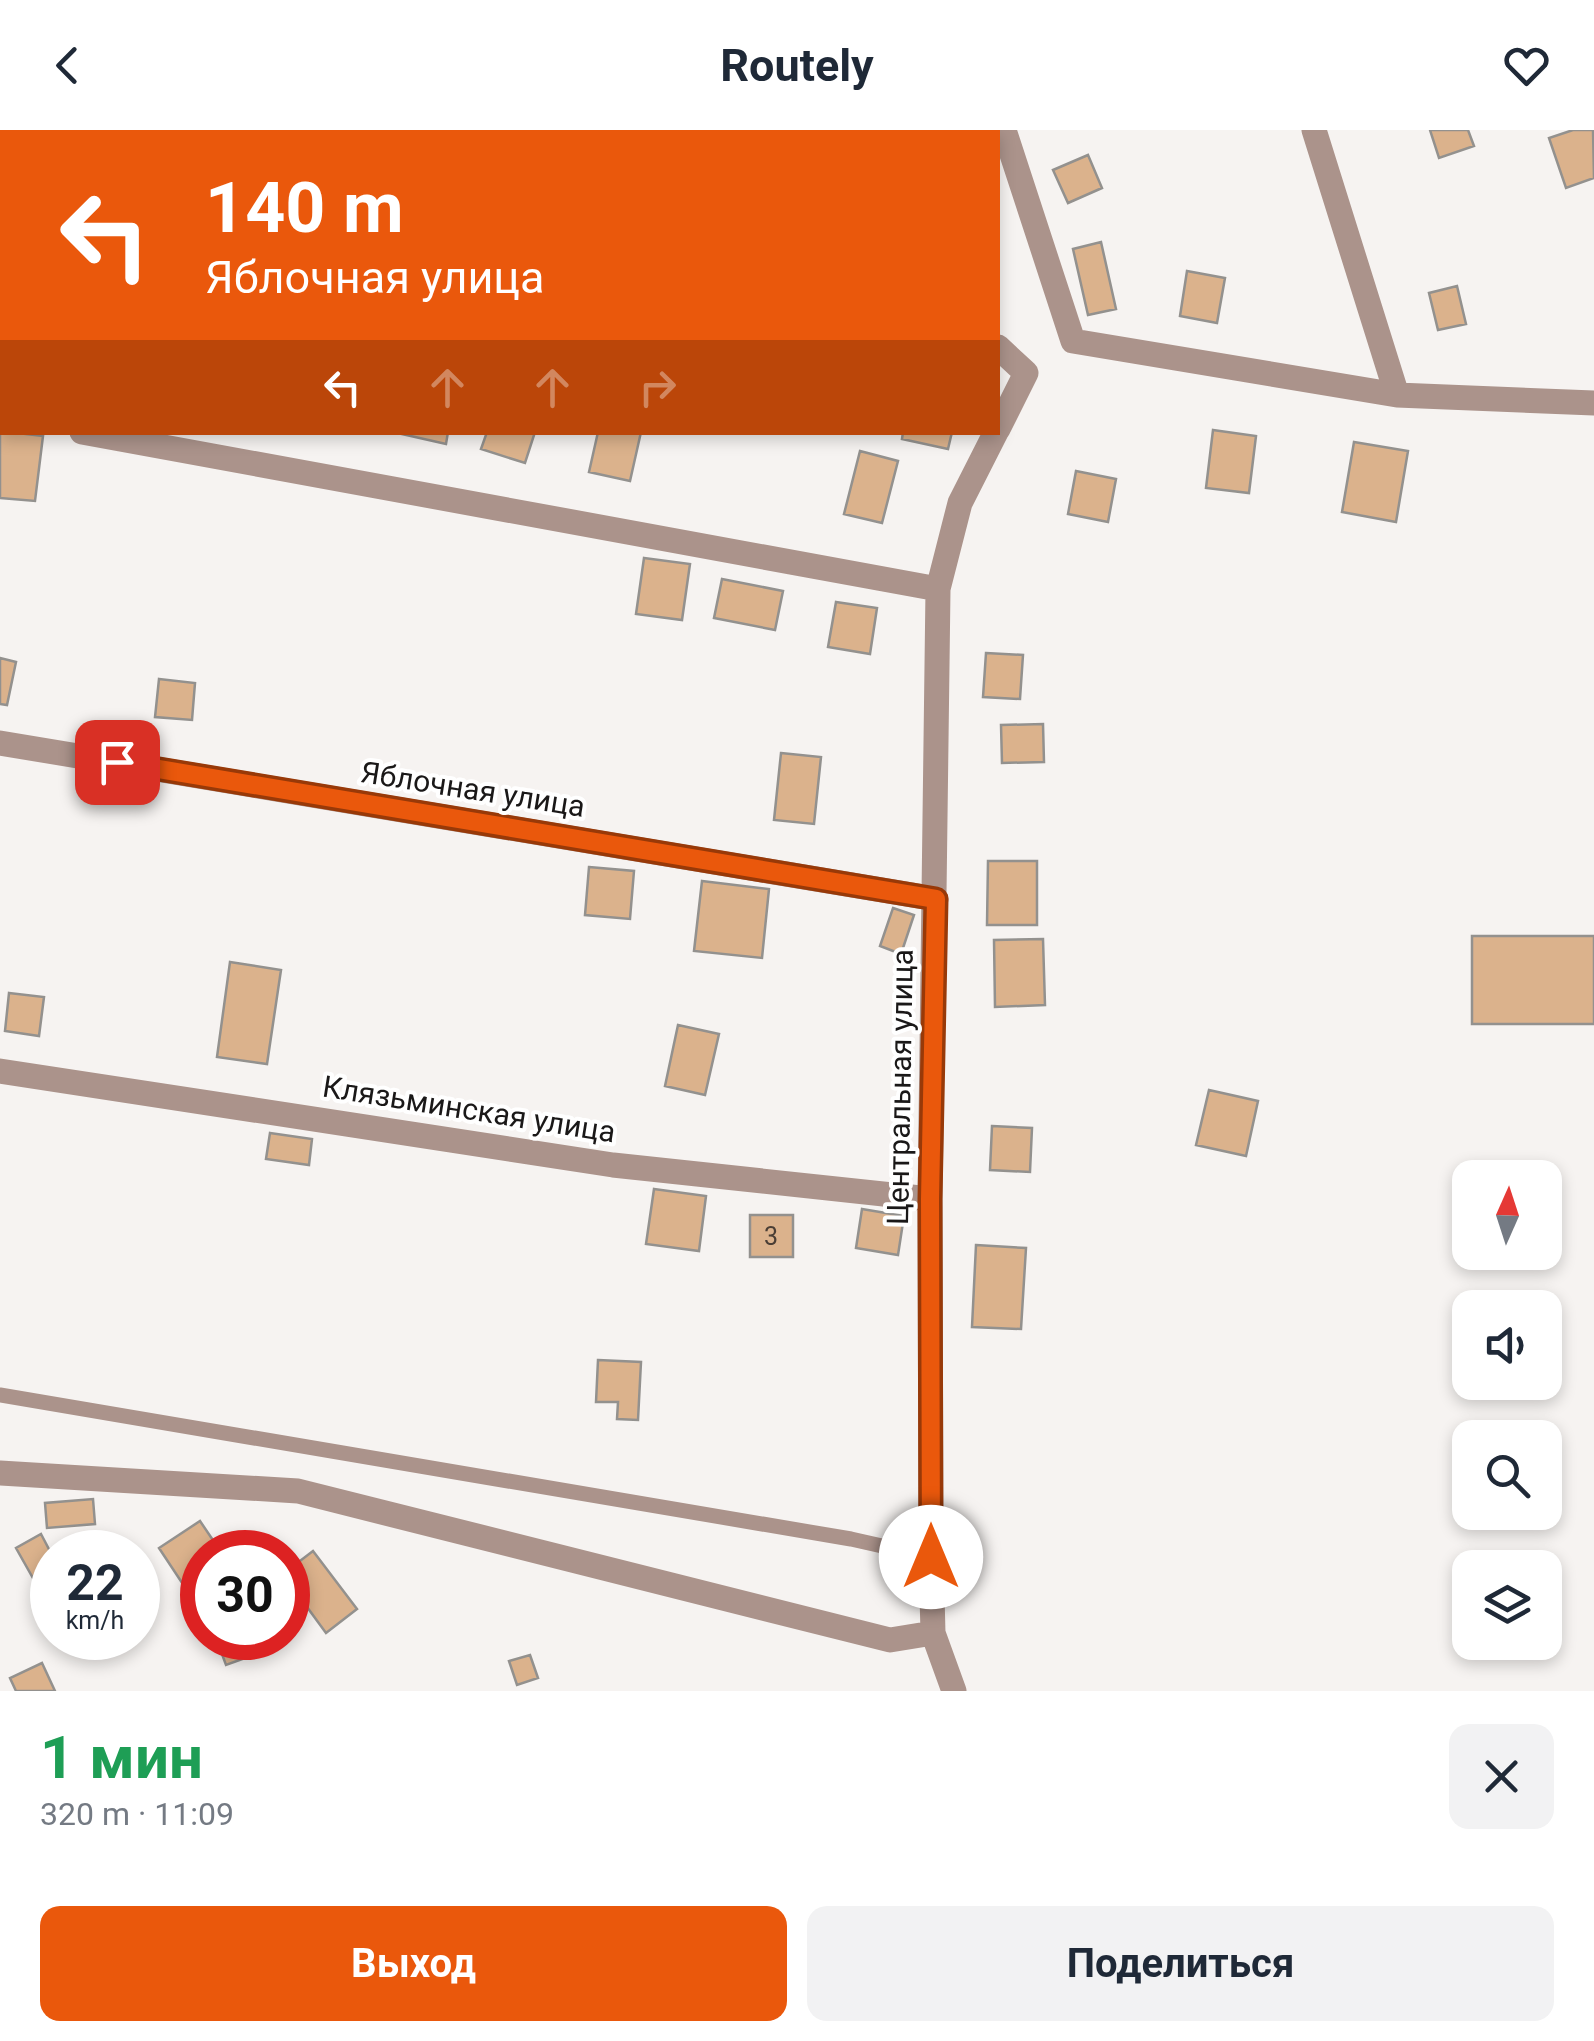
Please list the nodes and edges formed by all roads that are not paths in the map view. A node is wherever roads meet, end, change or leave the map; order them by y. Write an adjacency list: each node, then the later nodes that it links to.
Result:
1 (1004, 130): 4 (street)
2 (1314, 130): 4 (street)
3 (1000, 348): 6 (street, Центральная улица)
4 (1397, 395): 5 (street)
5 (1594, 402)
6 (1000, 425)
7 (98, 435): 9 (street)
8 (995, 435): 9 (street, Центральная улица)
9 (938, 590): 11 (street, Центральная улица)
10 (0, 743): 11 (street, Яблочная улица)
11 (936, 899): 13 (street, Центральная улица)
12 (0, 1071): 13 (street, Клязьминская улица)
13 (930, 1199): 16 (street, Центральная улица)
14 (0, 1395): 16 (lane)
15 (0, 1473): 17 (street)
16 (931, 1557): 17 (street, Центральная улица)
17 (933, 1634): 18 (street, Центральная улица)
18 (954, 1691)

